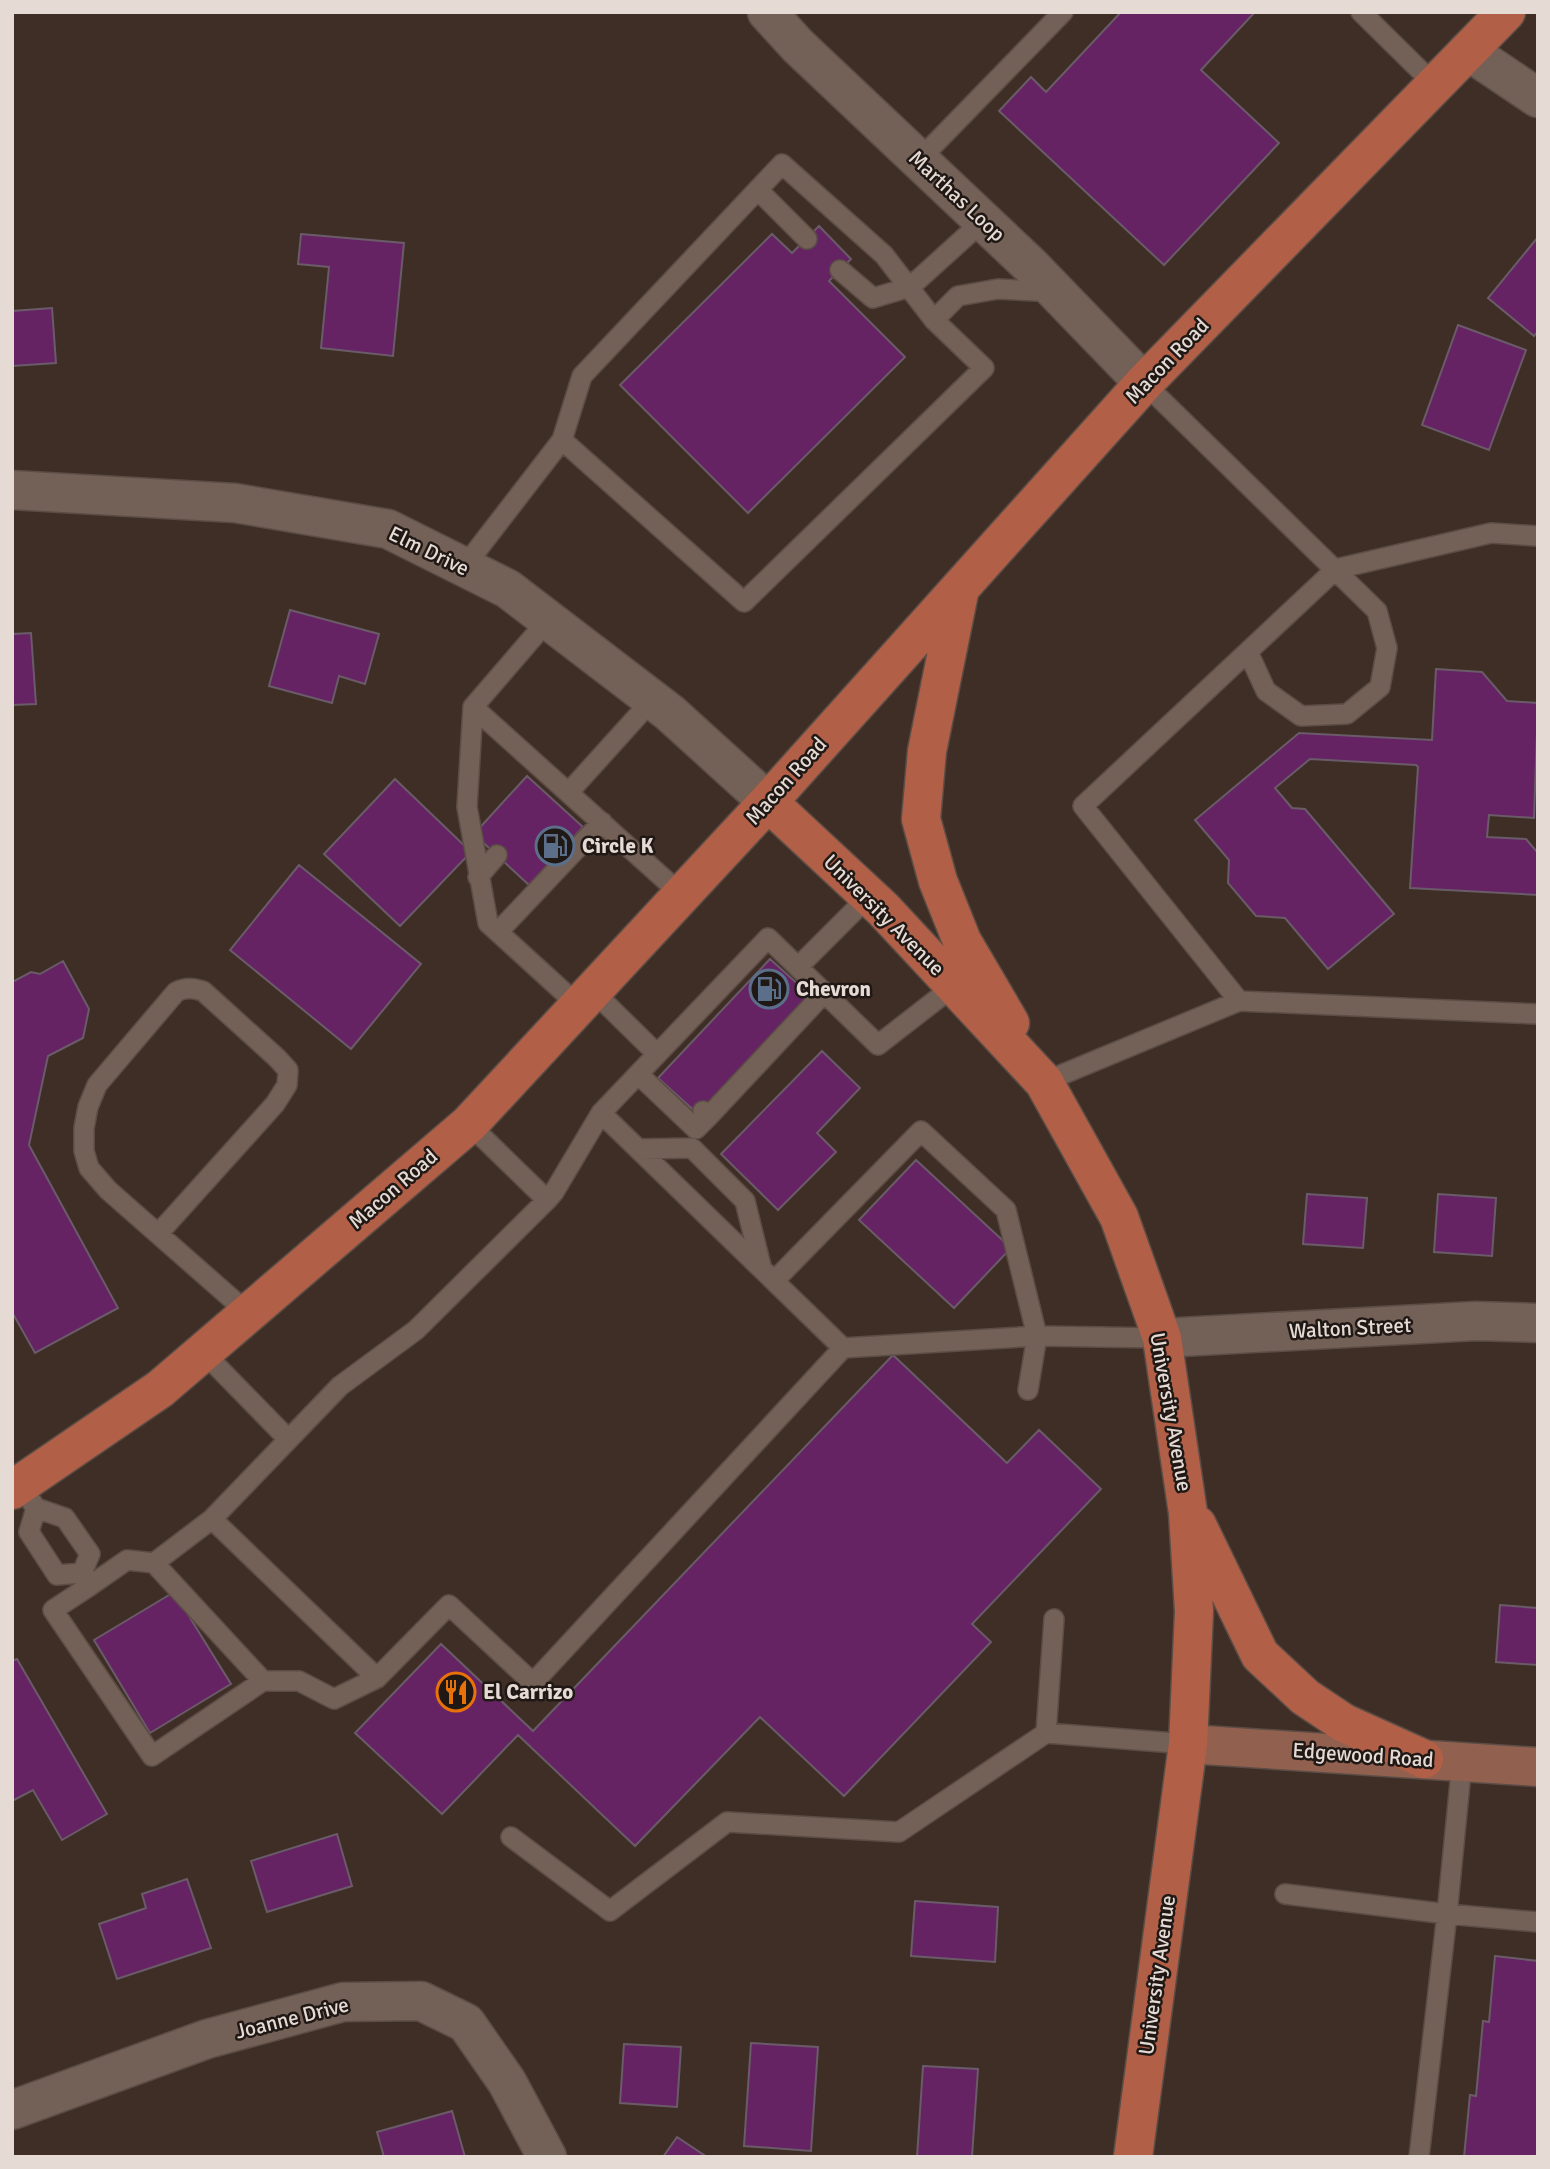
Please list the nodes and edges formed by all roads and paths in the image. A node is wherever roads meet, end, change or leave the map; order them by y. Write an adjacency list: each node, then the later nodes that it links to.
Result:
1 (767, 12): 8 (street, Marthas Loop)
2 (1063, 12): 8 (lane)
3 (1361, 12): 6 (lane)
4 (1506, 12): 5 (main road, Macon Road)
5 (1468, 51): 6 (main road, Macon Road); 7 (street)
6 (1435, 85): 16 (main road, Macon Road)
7 (1538, 98)
8 (919, 160): 10 (street, Marthas Loop)
9 (758, 190): 11 (lane); 13 (lane); 17 (lane)
10 (984, 221): 13 (lane); 14 (street, Marthas Loop)
11 (807, 239)
12 (840, 270): 13 (lane)
13 (910, 288): 15 (lane)
14 (1056, 292): 15 (lane); 16 (street, Marthas Loop)
15 (934, 320): 17 (lane)
16 (1144, 383): 21 (lane); 22 (main road, Macon Road)
17 (562, 440): 20 (lane)
18 (12, 490): 20 (street, Elm Drive)
19 (1538, 536): 21 (lane)
20 (464, 567): 23 (street, Elm Drive)
21 (1336, 569): 24 (lane); 24 (lane)
22 (960, 588): 28 (main road, Macon Road); 42 (main road)
23 (548, 620): 25 (street, Elm Drive); 26 (lane)
24 (1248, 652): 39 (lane)
25 (653, 699): 27 (lane); 28 (street, Elm Drive)
26 (473, 707): 27 (lane); 31 (lane)
27 (561, 792): 29 (lane)
28 (768, 802): 32 (main road, Macon Road); 33 (main road, University Avenue)
29 (602, 822): 32 (lane); 34 (lane)
30 (498, 855): 31 (lane)
31 (478, 877): 34 (lane)
32 (682, 895): 38 (main road, Macon Road)
33 (869, 896): 35 (lane); 36 (main road, University Avenue)
34 (498, 932): 38 (lane)
35 (799, 967): 37 (lane); 41 (lane)
36 (954, 986): 37 (lane); 42 (main road, University Avenue)
37 (824, 993): 41 (lane)
38 (586, 999): 41 (lane); 44 (main road, Macon Road)
39 (1239, 1001): 40 (lane); 42 (lane)
40 (1538, 1014)
41 (653, 1065): 43 (lane)
42 (1044, 1082): 52 (main road, University Avenue)
43 (601, 1113): 45 (lane); 46 (lane)
44 (469, 1124): 46 (lane); 49 (main road, Macon Road)
45 (639, 1149): 48 (lane); 48 (lane)
46 (547, 1200): 56 (lane)
47 (158, 1234): 47 (lane); 49 (lane)
48 (768, 1274): 51 (lane); 53 (lane)
49 (248, 1313): 54 (main road, Macon Road)
50 (1538, 1323): 52 (street, Walton Street)
51 (1037, 1336): 52 (lane); 53 (lane); 55 (lane)
52 (1162, 1338): 58 (main road, University Avenue)
53 (843, 1348): 63 (lane)
54 (204, 1353): 56 (lane); 57 (main road, Macon Road)
55 (1028, 1390)
56 (288, 1439): 59 (lane)
57 (23, 1494): 61 (lane); 61 (lane)
58 (1188, 1513): 66 (main road, University Avenue); 67 (main road)
59 (212, 1519): 60 (lane); 63 (lane)
60 (154, 1563): 61 (lane); 64 (lane)
61 (86, 1579): 64 (lane)
62 (1054, 1619): 65 (lane)
63 (377, 1678): 64 (lane)
64 (263, 1681)
65 (1046, 1733): 66 (lane); 70 (lane)
66 (1188, 1744): 67 (street, Edgewood Road); 76 (main road, University Avenue)
67 (1424, 1759): 68 (street, Edgewood Road)
68 (1462, 1762): 69 (street, Edgewood Road); 72 (lane)
69 (1538, 1767)
70 (511, 1837)
71 (1285, 1894): 72 (lane)
72 (1447, 1914): 73 (lane); 77 (lane)
73 (1538, 1922)
74 (12, 2110): 75 (street, Joanne Drive)
75 (547, 2157)
76 (1133, 2157)
77 (1419, 2157)

